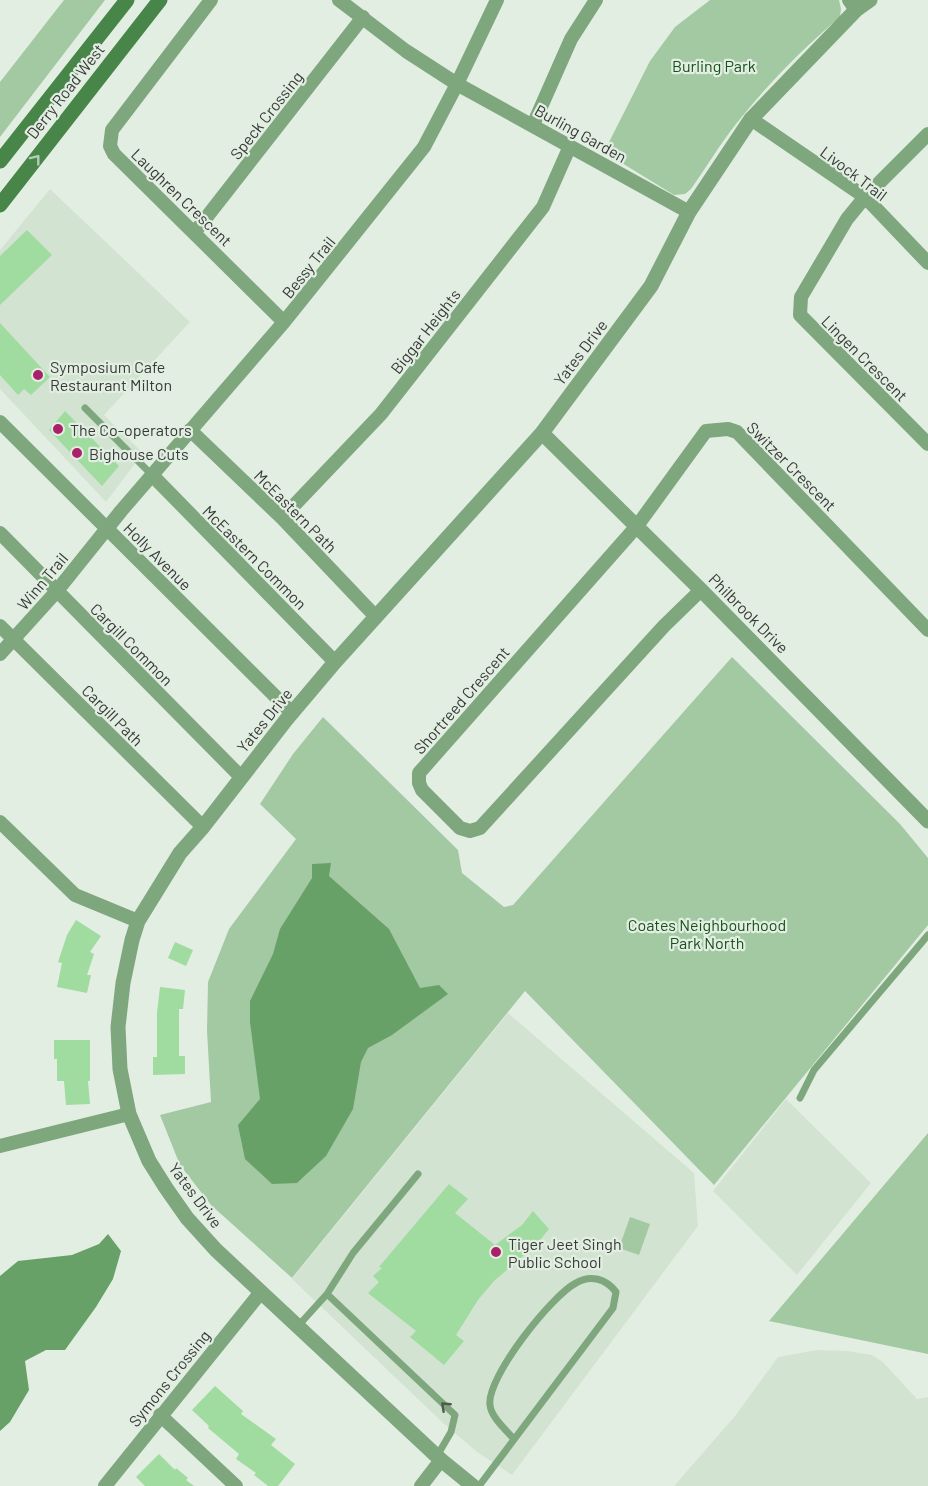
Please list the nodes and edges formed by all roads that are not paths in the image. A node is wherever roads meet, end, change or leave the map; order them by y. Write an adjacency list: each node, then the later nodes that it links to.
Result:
1 (127, 0): 15 (main road, Derry Road West)
2 (160, 0): 17 (main road, Derry Road West, one-way to 2)
3 (212, 0): 19 (street, Laughren Crescent)
4 (339, 0): 9 (street)
5 (497, 0): 10 (street, Bessy Trail)
6 (596, 0): 12 (street)
7 (870, 0): 8 (street, Yates Drive)
8 (853, 5): 11 (street, Yates Drive)
9 (363, 17): 10 (street); 19 (street, Speck Crossing)
10 (458, 84): 12 (street, Burling Garden); 21 (street, Bessy Trail)
11 (751, 119): 16 (street, Livock Trail); 18 (street, Yates Drive)
12 (533, 125): 14 (street, Burling Garden)
13 (928, 134): 16 (street, Lingen Crescent)
14 (570, 146): 18 (street, Burling Garden); 28 (street, Biggar Heights)
15 (0, 162)
16 (865, 197): 20 (street, Livock Trail); 26 (street, Lingen Crescent)
17 (0, 205)
18 (689, 212): 25 (street, Yates Drive)
19 (195, 232): 21 (street, Laughren Crescent)
20 (928, 262)
21 (284, 322): 24 (street, Bessy Trail)
22 (85, 408): 27 (lane)
23 (0, 422): 30 (street, Holly Avenue)
24 (190, 430): 27 (street, Bessy Trail); 28 (street, McEastern Path)
25 (542, 433): 29 (street, Philbrook Drive); 34 (street, Yates Drive)
26 (928, 444)
27 (152, 475): 30 (street, Bessy Trail); 39 (street, McEastern Common)
28 (282, 518): 34 (street, McEastern Path)
29 (638, 526): 32 (street, Philbrook Drive); 32 (street, Shortreed Crescent); 36 (street, Switzer Crescent)
30 (107, 528): 33 (street, Winn Trail); 40 (street, Holly Avenue)
31 (0, 533): 33 (street, Cargill Common)
32 (701, 590): 42 (street, Philbrook Drive)
33 (56, 592): 37 (street, Winn Trail); 41 (street, Cargill Common)
34 (376, 617): 39 (street, Yates Drive)
35 (0, 626): 37 (street, Cargill Path)
36 (928, 630)
37 (13, 640): 38 (street, Winn Trail); 44 (street, Cargill Path)
38 (0, 654)
39 (335, 662): 40 (street, Yates Drive)
40 (292, 713): 41 (street, Yates Drive)
41 (242, 777): 44 (street, Yates Drive)
42 (927, 818)
43 (0, 822): 45 (street)
44 (203, 827): 45 (street, Yates Drive)
45 (138, 921): 48 (street, Yates Drive)
46 (928, 935): 47 (lane)
47 (800, 1098)
48 (129, 1114): 49 (street); 51 (street, Yates Drive)
49 (0, 1146)
50 (417, 1174): 52 (lane)
51 (261, 1292): 53 (street, Yates Drive); 54 (street, Symons Crossing)
52 (327, 1294): 53 (lane); 56 (lane, one-way to 52)
53 (298, 1326): 56 (street, Yates Drive)
54 (160, 1415): 57 (street, Symons Crossing); 58 (street)
55 (514, 1439): 55 (lane); 61 (lane)
56 (439, 1458): 59 (street); 60 (street, Yates Drive)
57 (105, 1486)
58 (236, 1486)
59 (421, 1486)
60 (473, 1486)
61 (479, 1486)

